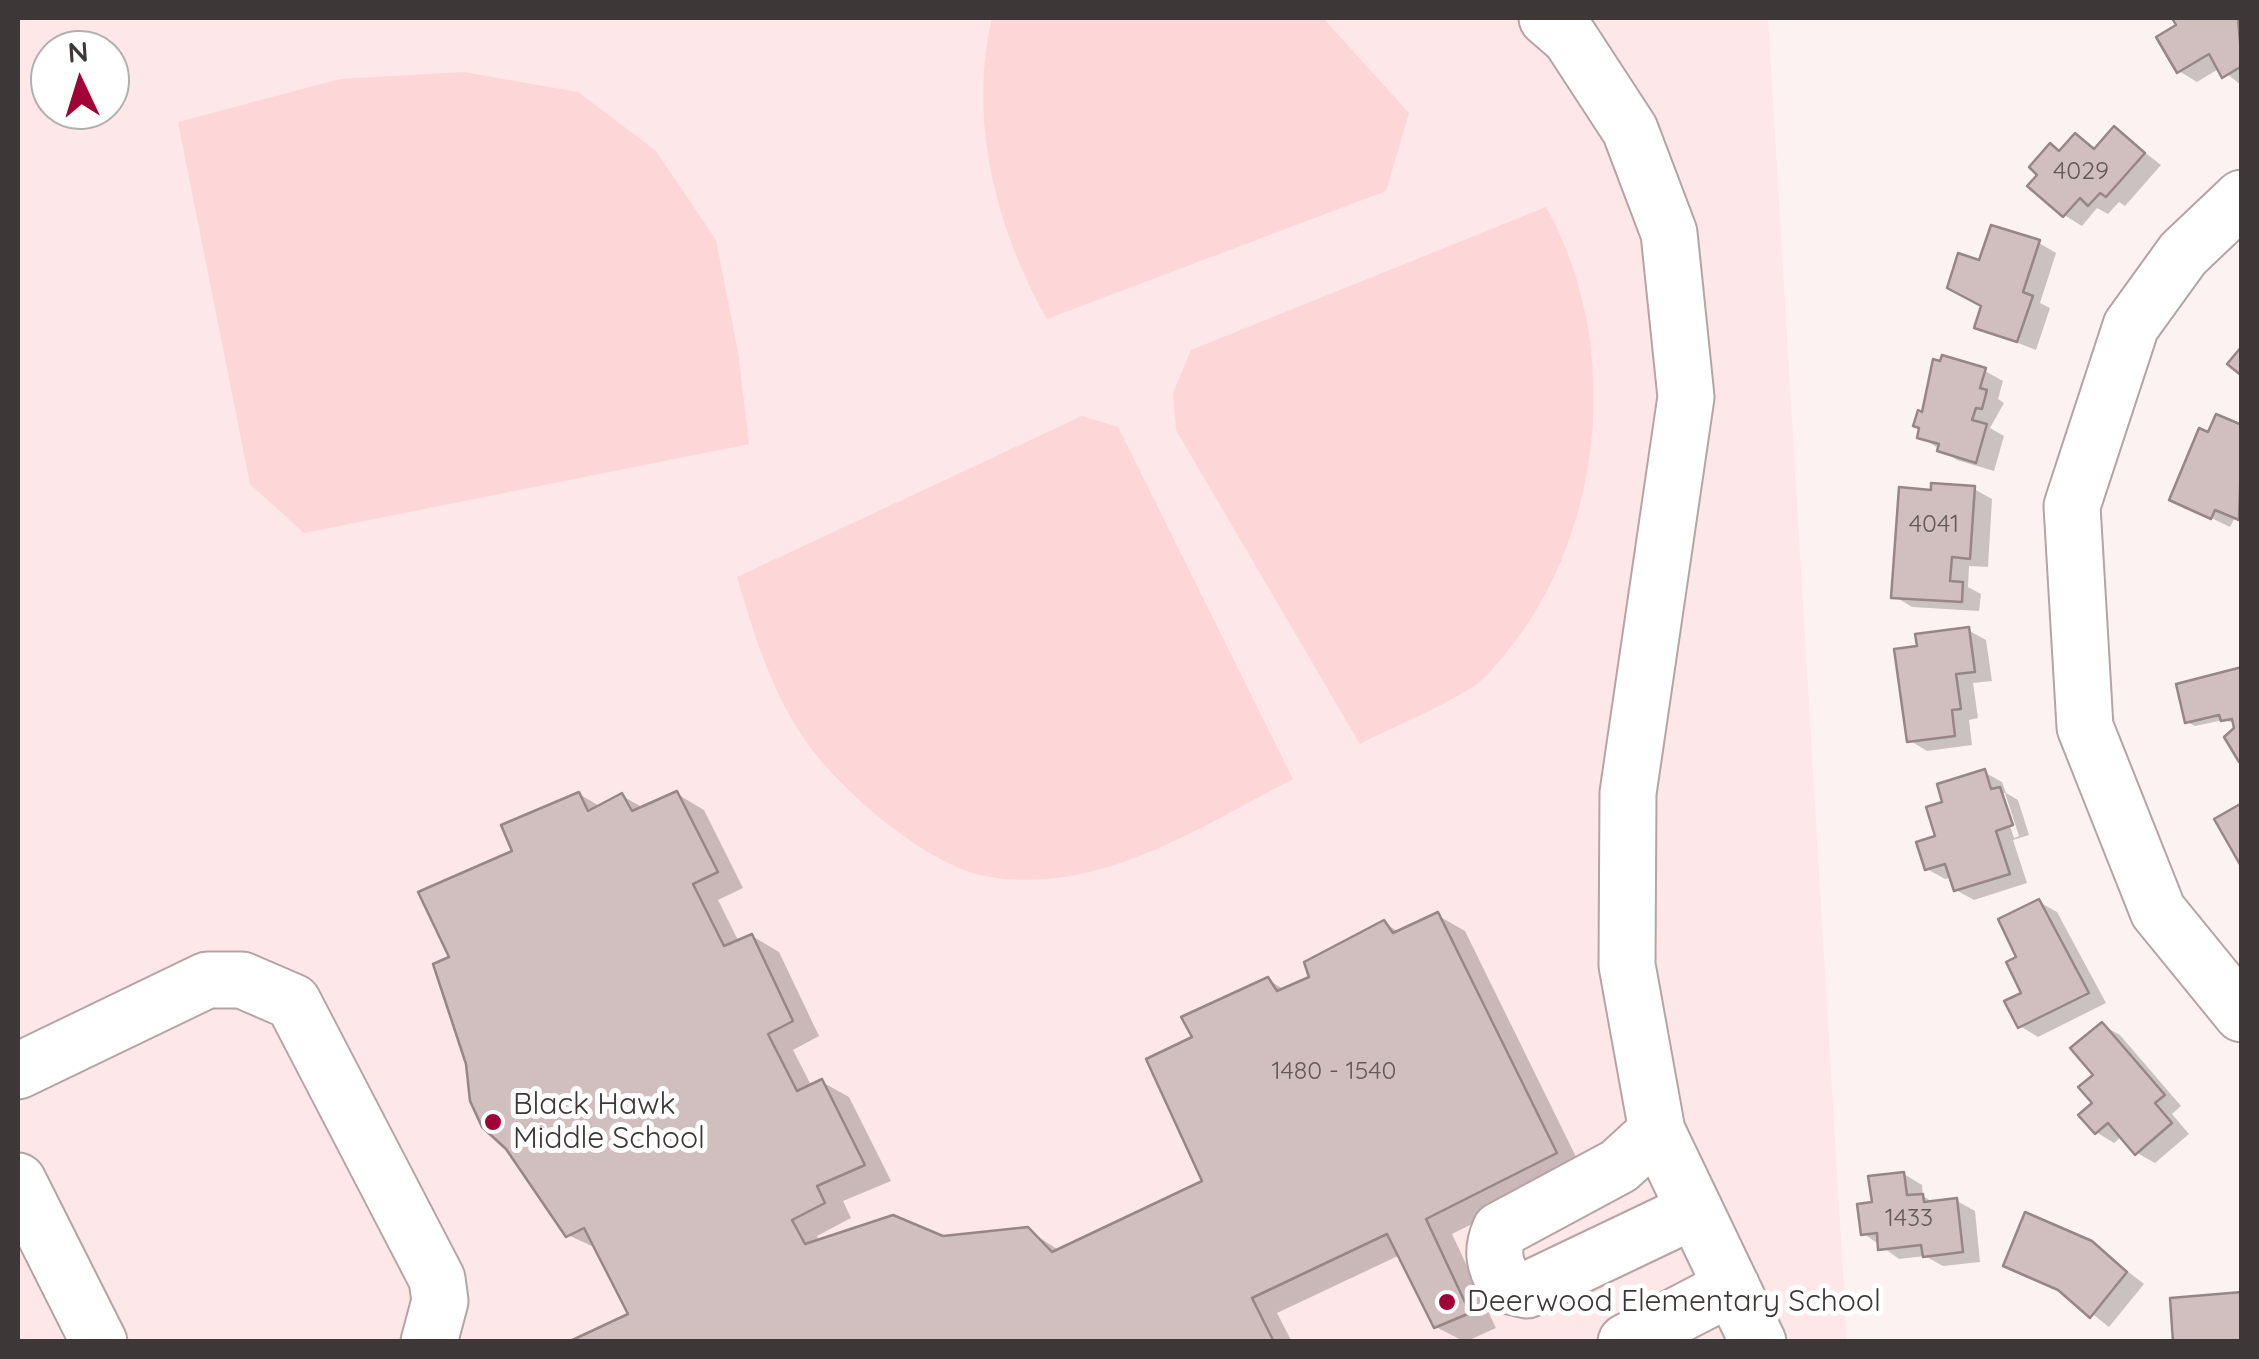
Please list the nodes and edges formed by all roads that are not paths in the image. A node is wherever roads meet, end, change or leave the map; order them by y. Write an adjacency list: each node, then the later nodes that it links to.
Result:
1 (1546, 18): 5 (street)
2 (2242, 198): 3 (street)
3 (2242, 1014)
4 (18, 1070): 10 (street)
5 (1657, 1131): 7 (street); 7 (street)
6 (18, 1181): 9 (street)
7 (1695, 1210): 8 (street)
8 (1732, 1288): 11 (street); 12 (street)
9 (99, 1342)
10 (429, 1342)
11 (1626, 1342)
12 (1758, 1342)

